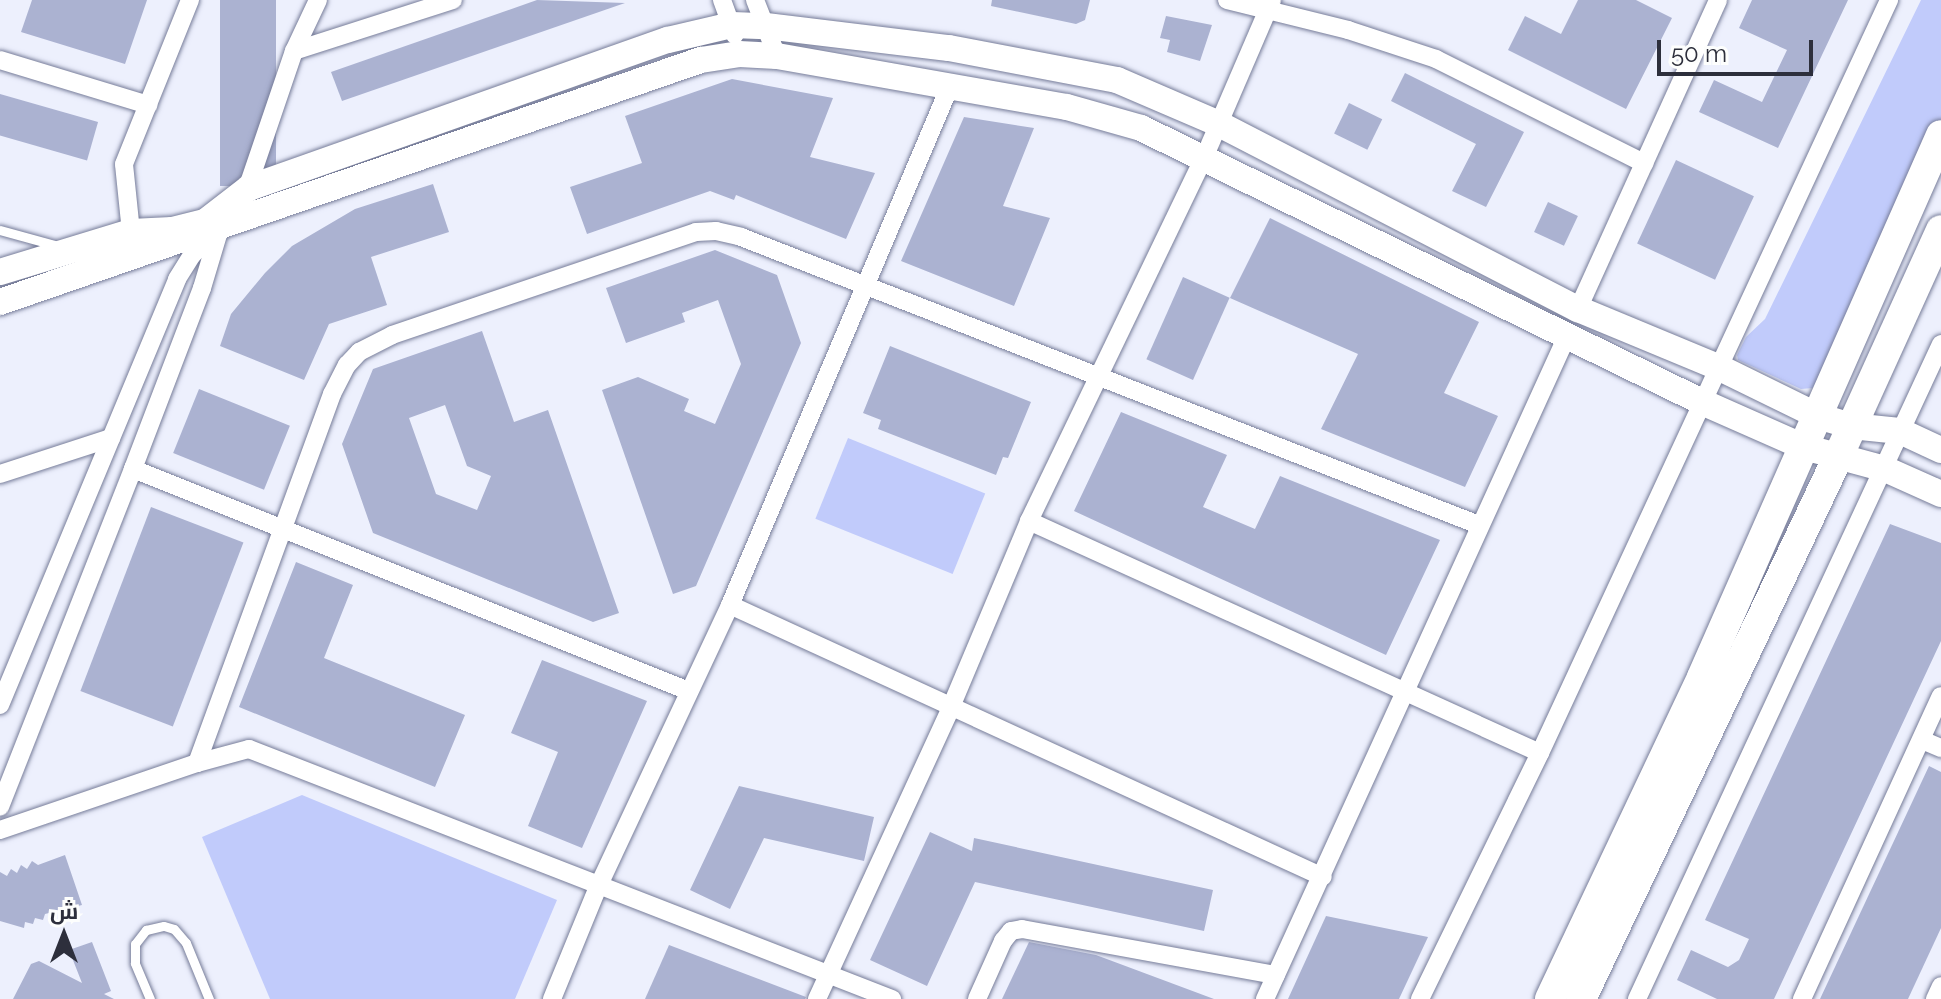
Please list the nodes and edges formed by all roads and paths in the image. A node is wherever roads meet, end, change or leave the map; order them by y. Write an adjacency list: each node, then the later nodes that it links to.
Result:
1 (190, 0): 17 (street)
2 (318, 0): 12 (street)
3 (453, 0): 12 (street)
4 (722, 0): 10 (street)
5 (755, 0): 11 (street)
6 (1227, 0): 9 (street)
7 (1718, 0): 21 (street)
8 (1889, 0): 34 (street)
9 (1270, 5): 18 (street); 21 (street)
10 (732, 25): 11 (main road); 13 (street); 22 (main road)
11 (766, 26): 14 (street); 18 (main road)
12 (294, 51): 22 (street)
13 (739, 54): 14 (main road); 23 (main road)
14 (777, 56): 16 (main road)
15 (0, 60): 17 (street)
16 (950, 86): 20 (main road); 29 (street)
17 (148, 105): 26 (street)
18 (1219, 124): 20 (street); 31 (main road)
19 (1941, 135): 37 (highway)
20 (1204, 158): 32 (main road); 35 (street)
21 (1644, 163): 31 (street)
22 (249, 188): 23 (street); 26 (main road)
23 (220, 228): 30 (main road); 40 (street); 44 (street)
24 (0, 230): 27 (lane)
25 (1941, 230): 38 (highway)
26 (131, 232): 27 (main road)
27 (71, 249): 28 (main road)
28 (0, 272)
29 (865, 284): 35 (street); 50 (street); 51 (street)
30 (0, 302)
31 (1578, 309): 34 (main road)
32 (1567, 336): 36 (main road); 49 (street)
33 (1941, 344): 39 (street)
34 (1718, 367): 36 (street); 37 (main road)
35 (1096, 377): 48 (street); 49 (street)
36 (1702, 402): 41 (main road); 59 (street)
37 (1818, 416): 38 (main road); 41 (highway)
38 (1851, 426): 39 (main road); 43 (highway)
39 (1900, 431): 42 (main road); 45 (street)
40 (111, 438): 46 (street); 52 (street)
41 (1804, 447): 43 (main road); 76 (highway)
42 (1941, 450)
43 (1838, 457): 45 (main road); 77 (highway)
44 (133, 469): 50 (street); 61 (street)
45 (1885, 469): 47 (main road); 78 (street)
46 (0, 474)
47 (1941, 494)
48 (1029, 521): 54 (street); 56 (street)
49 (1479, 525): 54 (street)
50 (281, 531): 53 (street); 60 (street)
51 (730, 605): 53 (street); 56 (street)
52 (2, 691)
53 (689, 691): 64 (street)
54 (1406, 694): 59 (street); 63 (street)
55 (1941, 696): 57 (street)
56 (951, 707): 63 (street); 65 (street)
57 (1922, 740): 58 (street); 79 (street)
58 (1941, 748)
59 (1540, 753): 75 (street)
60 (197, 763): 62 (street); 64 (street)
61 (0, 807)
62 (0, 830)
63 (1323, 877): 66 (street)
64 (598, 887): 65 (street); 70 (street)
65 (828, 975): 71 (street); 72 (street)
66 (1276, 975): 73 (street); 74 (street)
67 (1941, 986): 80 (street)
68 (150, 999): 69 (lane)
69 (209, 999)
70 (552, 999)
71 (817, 999)
72 (892, 999)
73 (977, 999)
74 (1265, 999)
75 (1420, 999)
76 (1550, 999)
77 (1581, 999)
78 (1637, 999)
79 (1802, 999)
80 (1935, 999)

